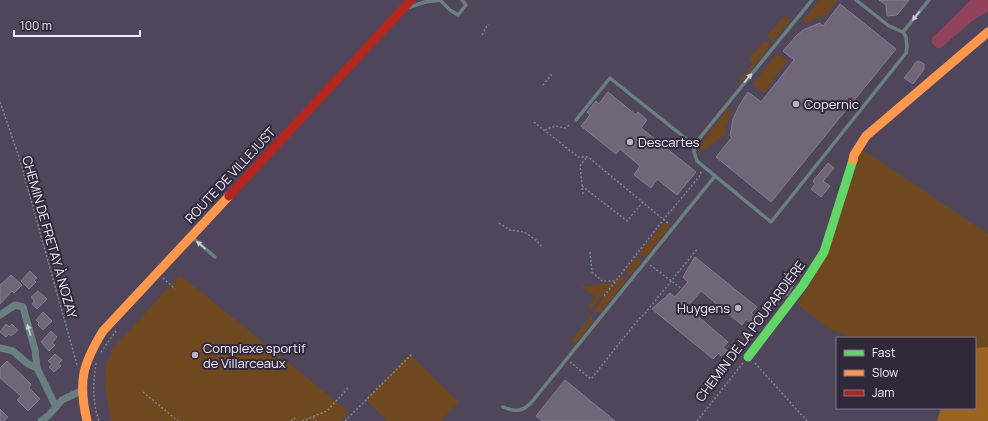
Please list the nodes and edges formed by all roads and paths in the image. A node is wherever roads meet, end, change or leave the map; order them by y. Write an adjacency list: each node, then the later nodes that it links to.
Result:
1 (411, 0): 7 (street, ROUTE DE VILLEJUST)
2 (440, 0): 3 (lane); 7 (lane)
3 (462, 0)
4 (812, 0): 19 (lane, one-way to 4)
5 (856, 0): 9 (lane)
6 (929, 0): 9 (lane, one-way to 9)
7 (404, 9): 29 (street, ROUTE DE VILLEJUST)
8 (488, 24): 11 (path)
9 (903, 32): 22 (lane)
10 (988, 32): 47 (street, CHEMIN DE LA POUPARDIÈRE)
11 (482, 35)
12 (552, 74): 13 (path)
13 (543, 85)
14 (0, 102): 50 (path, CHEMIN DE FRETAY À NOZAY)
15 (576, 120): 19 (lane)
16 (534, 122): 18 (path)
17 (571, 124): 18 (path)
18 (545, 130): 20 (path)
19 (694, 145): 21 (lane)
20 (588, 157): 23 (path); 25 (path)
21 (703, 166): 22 (lane); 26 (path)
22 (715, 176): 28 (lane)
23 (582, 186): 24 (path); 25 (path)
24 (583, 194)
25 (643, 202): 26 (path)
26 (664, 219): 28 (path); 36 (path)
27 (499, 223): 30 (path)
28 (673, 228): 34 (lane)
29 (191, 236): 33 (lane, one-way to 29); 50 (street, ROUTE DE VILLEJUST)
30 (543, 248)
31 (698, 248): 37 (path)
32 (590, 252): 36 (path)
33 (215, 257)
34 (646, 261): 37 (path); 46 (lane)
35 (163, 278): 38 (path)
36 (616, 281): 40 (path)
37 (671, 282): 39 (path); 46 (path)
38 (175, 289)
39 (682, 289)
40 (604, 296)
41 (0, 315): 49 (street, one-way to 41)
42 (117, 329): 45 (path)
43 (0, 348): 49 (street)
44 (412, 353): 66 (path)
45 (100, 354)
46 (569, 357): 55 (lane)
47 (748, 357): 67 (path, CHEMIN DE LA POUPARDIÈRE); 68 (path)
48 (97, 360): 60 (path)
49 (37, 368): 54 (street)
50 (83, 376): 52 (street, ROUTE DE VILLEJUST)
51 (348, 388): 56 (path)
52 (81, 391): 54 (street); 59 (street, ROUTE DE VILLEJUST)
53 (143, 392): 61 (path)
54 (56, 407): 57 (street)
55 (503, 407)
56 (313, 417): 64 (path); 65 (path)
57 (49, 418): 58 (street)
58 (41, 421)
59 (87, 421)
60 (99, 421)
61 (178, 421)
62 (291, 421): 63 (path)
63 (297, 421)
64 (302, 421)
65 (316, 421)
66 (346, 421)
67 (696, 421)
68 (807, 421)

